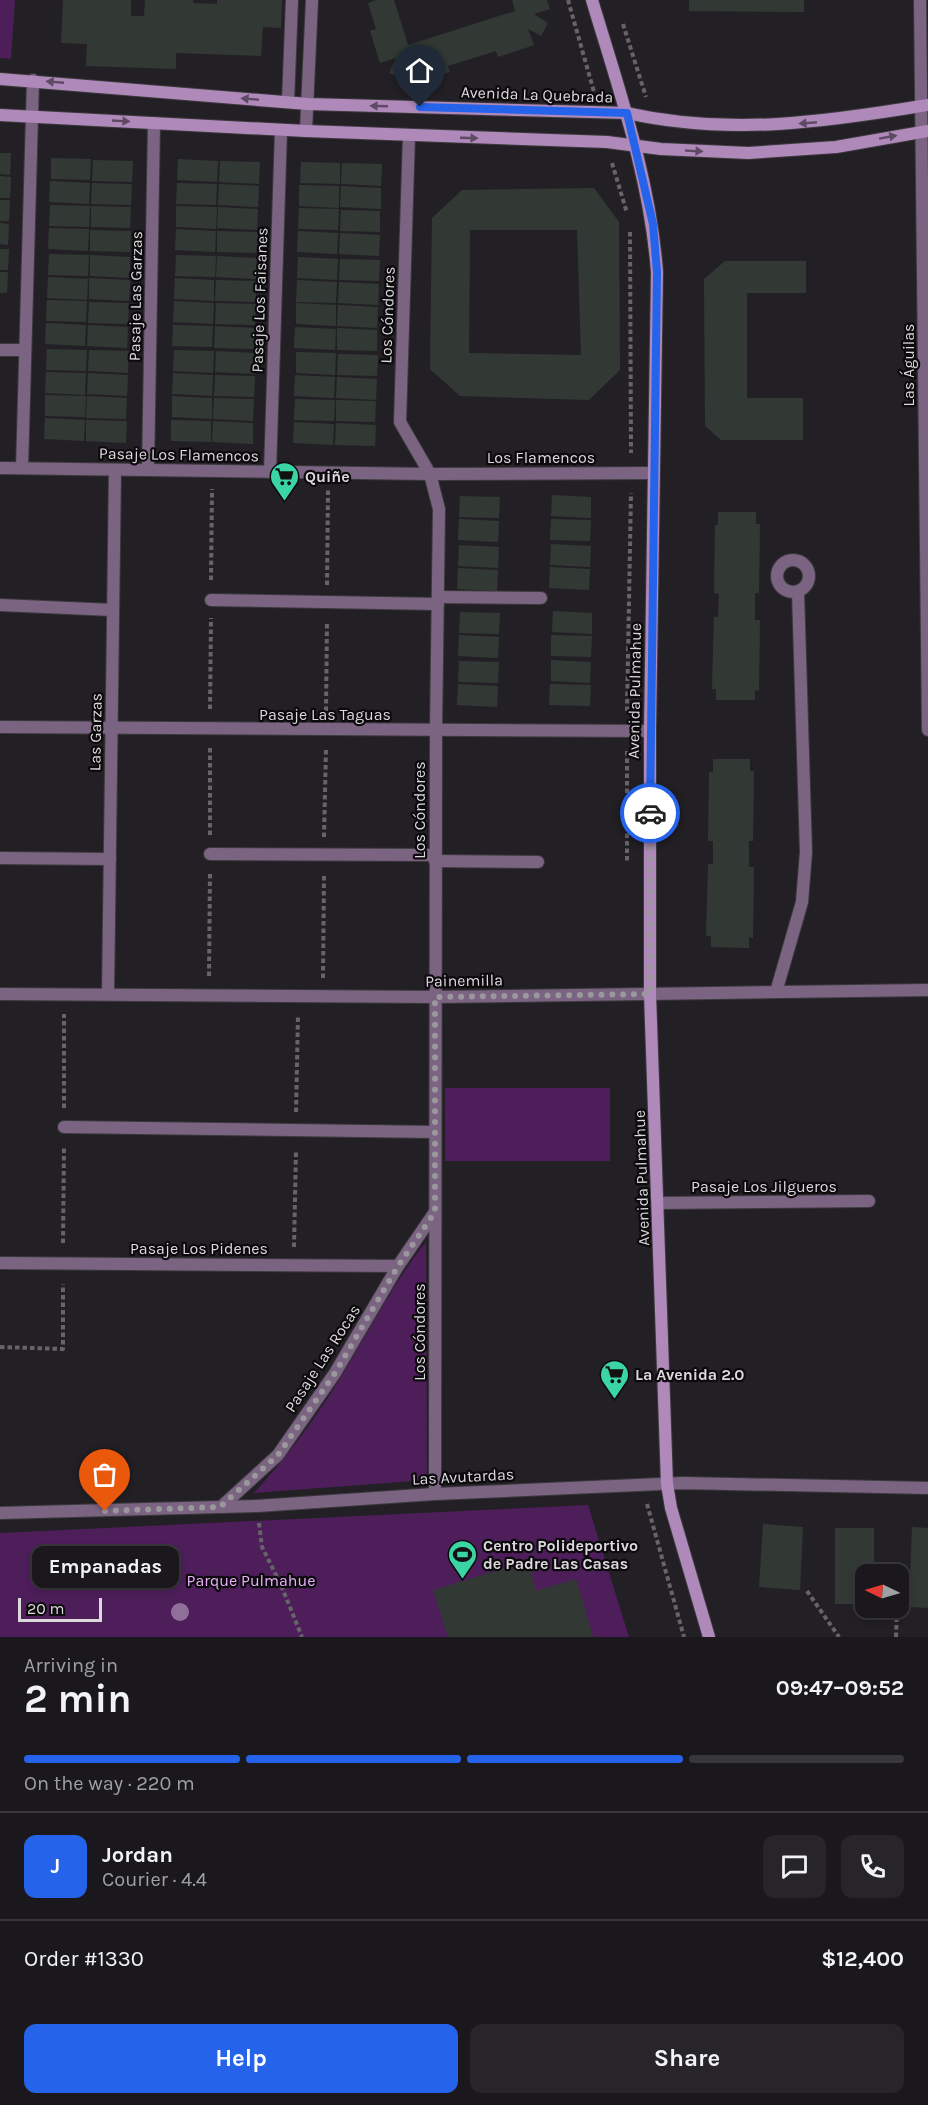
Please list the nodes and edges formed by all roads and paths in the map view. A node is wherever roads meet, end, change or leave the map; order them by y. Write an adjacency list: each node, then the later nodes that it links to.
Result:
1 (292, 0): 8 (street)
2 (312, 0): 9 (street)
3 (592, 0): 11 (main road, Avenida Pulmahue)
4 (920, 0): 10 (street, Las Águilas)
5 (622, 21): 14 (path)
6 (0, 79): 7 (main road, Avenida La Quebrada)
7 (33, 80): 8 (main road, Avenida La Quebrada, one-way to 7); 13 (street)
8 (288, 102): 9 (main road, Avenida La Quebrada)
9 (308, 104): 11 (main road, Avenida La Quebrada, one-way to 9); 17 (street)
10 (925, 106): 14 (main road, Avenida La Quebrada, one-way to 14); 18 (street, Las Águilas)
11 (627, 113): 14 (main road, Avenida La Quebrada); 20 (main road, Avenida Pulmahue)
12 (0, 115): 13 (main road)
13 (32, 116): 15 (main road, one-way to 15); 23 (street)
14 (654, 119)
15 (154, 123): 16 (main road); 27 (street, Pasaje Las Garzas)
16 (282, 130): 17 (main road); 28 (street, Pasaje Los Faisanes)
17 (306, 131): 19 (main road)
18 (925, 131): 20 (main road, one-way to 18); 21 (street, Las Águilas)
19 (409, 135): 20 (main road, one-way to 20); 30 (street, Los Cóndores)
20 (636, 146): 29 (main road, Avenida Pulmahue)
21 (926, 306): 31 (street, Las Águilas)
22 (0, 350): 23 (street)
23 (25, 350): 25 (street)
24 (0, 468): 25 (street, Pasaje Los Flamencos)
25 (22, 468): 26 (street, Pasaje Los Flamencos)
26 (115, 470): 27 (street, Pasaje Los Flamencos); 37 (street, Las Garzas)
27 (148, 470): 28 (street, Pasaje Los Flamencos)
28 (270, 472): 30 (street, Pasaje Los Flamencos)
29 (653, 473): 30 (street, Los Flamencos); 43 (main road, Avenida Pulmahue)
30 (430, 474): 35 (street, Los Cóndores)
31 (927, 475): 38 (street, Las Águilas)
32 (798, 592): 50 (street)
33 (541, 598): 35 (street)
34 (211, 600): 35 (street)
35 (438, 600): 41 (street, Los Cóndores)
36 (0, 605): 37 (street)
37 (113, 610): 40 (street, Las Garzas)
38 (928, 654): 42 (street, Las Águilas)
39 (0, 727): 40 (street, Pasaje Las Taguas)
40 (112, 729): 41 (street, Pasaje Las Taguas); 47 (street, Las Garzas)
41 (436, 730): 43 (street, Pasaje Las Taguas); 46 (street, Los Cóndores)
42 (928, 730)
43 (650, 731): 54 (main road, Avenida Pulmahue)
44 (210, 854): 46 (street)
45 (0, 858): 47 (street)
46 (435, 858): 48 (street); 55 (street, Los Cóndores)
47 (110, 859): 53 (street, Las Garzas)
48 (538, 862)
49 (928, 990): 50 (street, Painemilla)
50 (776, 992): 54 (street, Painemilla)
51 (0, 994): 52 (street, Painemilla)
52 (64, 994): 53 (street, Painemilla); 56 (path)
53 (108, 994): 55 (street, Painemilla)
54 (650, 994): 55 (street, Painemilla); 59 (main road, Avenida Pulmahue)
55 (435, 997): 57 (street, Los Cóndores)
56 (64, 1127): 57 (street); 62 (path)
57 (435, 1132): 60 (street, Los Cóndores)
58 (869, 1202): 59 (street, Pasaje Los Jilgueros)
59 (658, 1203): 65 (main road, Avenida Pulmahue)
60 (435, 1212): 63 (street, Pasaje Las Rocas); 67 (street, Los Cóndores)
61 (0, 1263): 62 (street, Pasaje Los Pidenes)
62 (63, 1264): 63 (street, Pasaje Los Pidenes); 64 (path)
63 (398, 1266): 68 (street, Pasaje Las Rocas)
64 (0, 1347)
65 (667, 1484): 66 (street, Las Avutardas); 67 (street, Las Avutardas); 74 (main road, Avenida Pulmahue)
66 (928, 1488)
67 (435, 1494): 68 (street, Las Avutardas)
68 (220, 1507): 69 (street, Las Avutardas)
69 (0, 1513)
70 (259, 1528): 73 (path)
71 (807, 1591): 75 (path)
72 (897, 1618): 76 (path)
73 (302, 1637)
74 (709, 1637)
75 (839, 1637)
76 (896, 1637)

